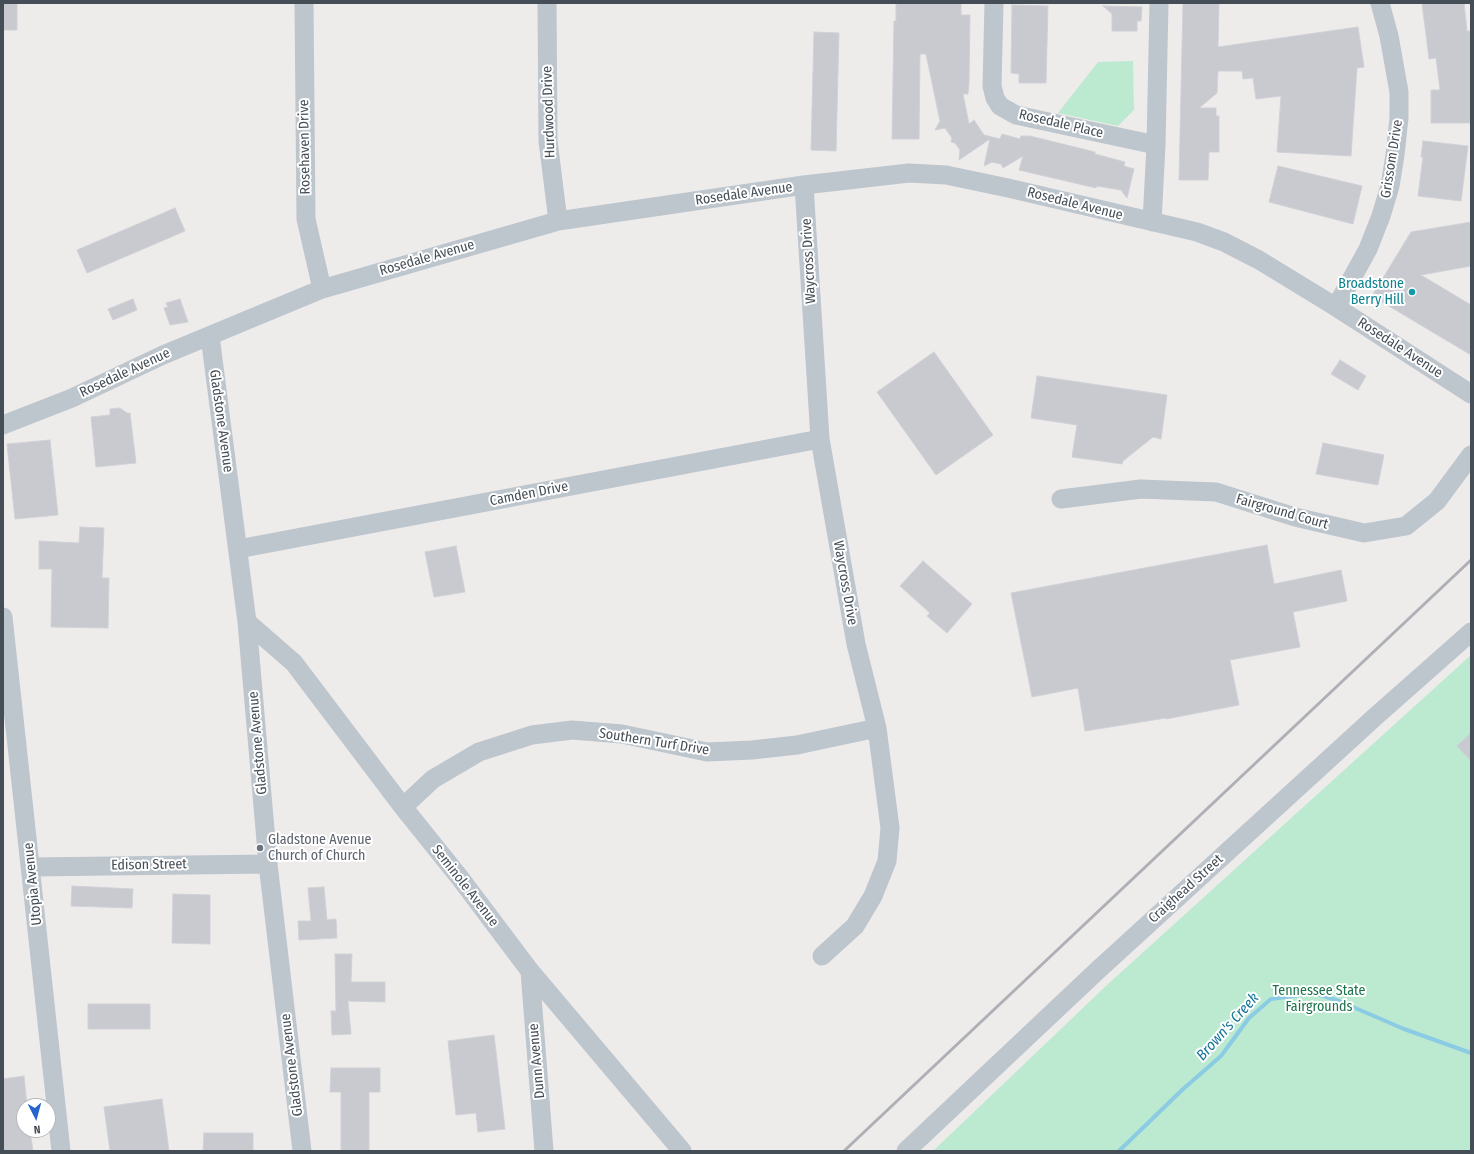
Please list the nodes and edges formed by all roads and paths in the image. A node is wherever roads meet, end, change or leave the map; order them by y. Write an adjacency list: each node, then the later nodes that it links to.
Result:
1 (304, 3): 10 (street, Rosehaven Drive)
2 (546, 3): 8 (street, Hurdwood Drive)
3 (994, 3): 6 (street, Rosedale Place)
4 (1159, 3): 6 (street)
5 (1380, 3): 11 (street, Grissom Drive)
6 (1156, 145): 9 (street)
7 (804, 185): 8 (street, Rosedale Avenue); 9 (street, Rosedale Avenue); 15 (street, Waycross Drive)
8 (558, 221): 10 (street, Rosedale Avenue)
9 (1152, 222): 11 (street, Rosedale Avenue)
10 (322, 288): 12 (street, Rosedale Avenue)
11 (1336, 307): 13 (street, Rosedale Avenue)
12 (210, 336): 14 (street, Rosedale Avenue); 18 (street, Gladstone Avenue)
13 (1471, 394)
14 (3, 425)
15 (820, 439): 18 (street, Camden Drive); 22 (street, Waycross Drive)
16 (1471, 455): 17 (street, Fairground Court)
17 (1061, 499)
18 (238, 549): 20 (street, Gladstone Avenue)
19 (3, 616): 25 (street, Utopia Avenue)
20 (247, 622): 23 (street, Seminole Avenue); 24 (street, Gladstone Avenue)
21 (1471, 632): 32 (street, Craighead Street)
22 (877, 728): 23 (street, Southern Turf Drive); 26 (street, Waycross Drive)
23 (403, 808): 27 (street, Seminole Avenue)
24 (268, 864): 25 (street, Edison Street); 29 (street, Gladstone Avenue)
25 (31, 867): 28 (street, Utopia Avenue)
26 (822, 956)
27 (530, 971): 30 (street, Dunn Avenue); 31 (street, Seminole Avenue)
28 (61, 1151)
29 (302, 1151)
30 (544, 1151)
31 (682, 1151)
32 (906, 1151)

